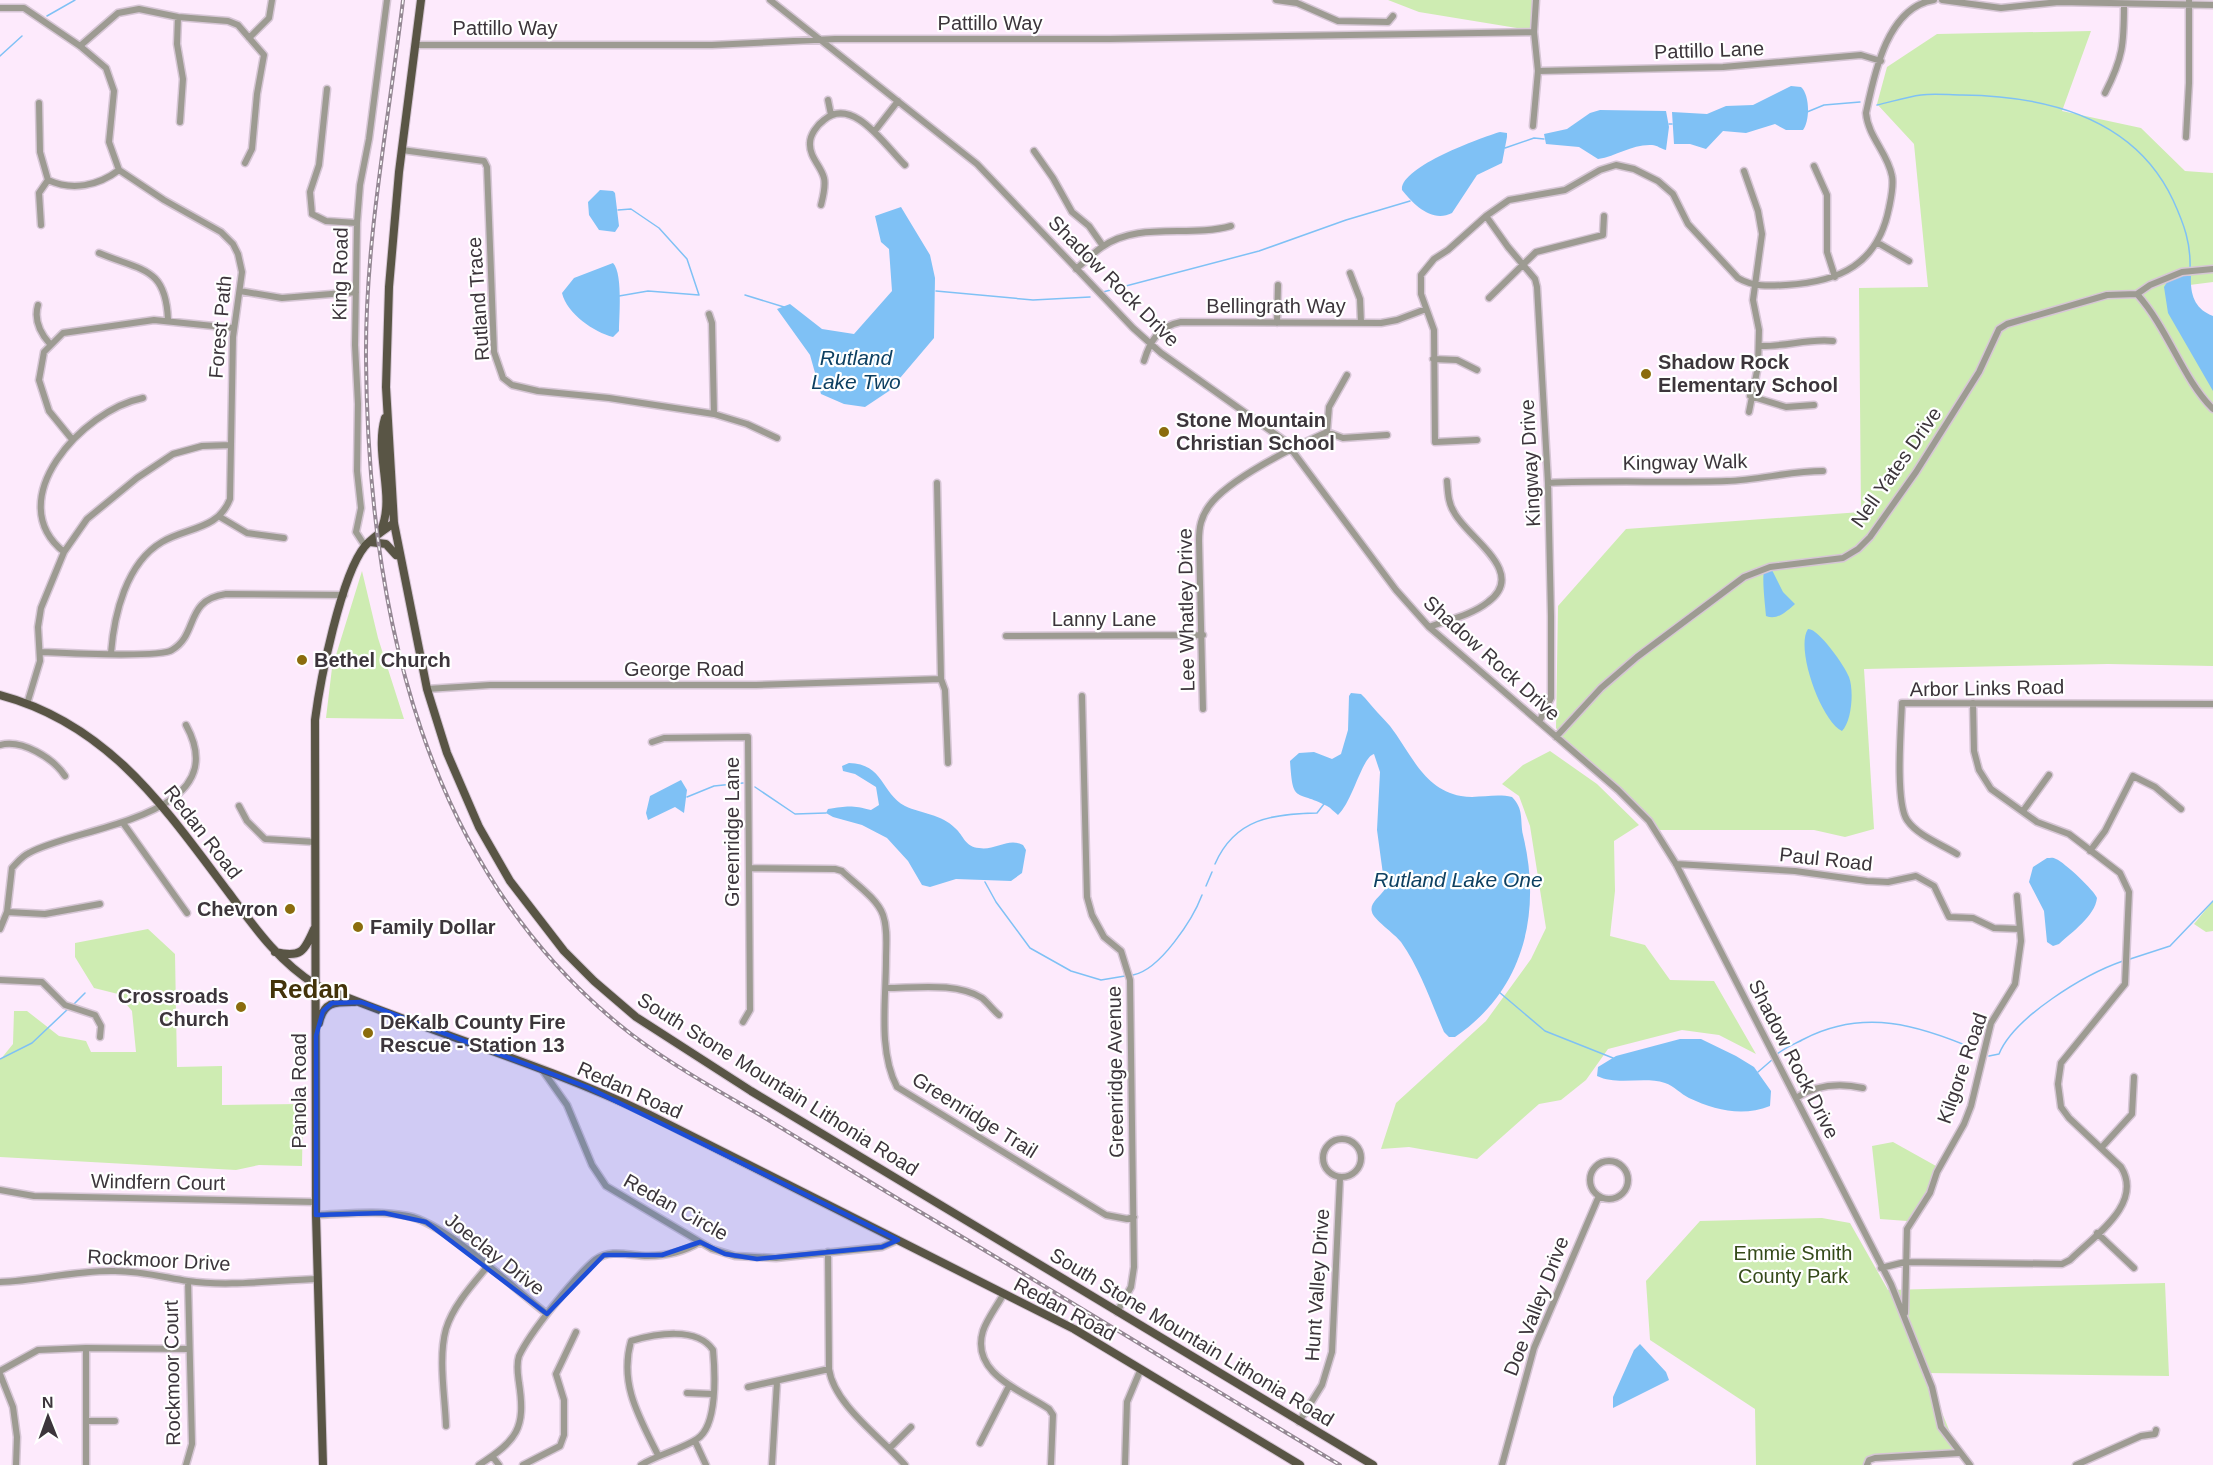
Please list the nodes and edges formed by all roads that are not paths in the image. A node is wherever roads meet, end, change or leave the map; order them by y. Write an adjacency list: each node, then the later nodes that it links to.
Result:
1 (25, 0): 14 (street)
2 (272, 0): 18 (street)
3 (387, 0): 47 (street, King Road)
4 (421, 0): 20 (main road, South Stone Mountain Lithonia Road)
5 (770, 0): 19 (street, Shadow Rock Drive)
6 (1276, 0): 15 (street)
7 (1536, 0): 17 (street)
8 (1934, 0): 22 (street)
9 (1942, 0): 11 (street)
10 (2188, 2): 11 (street); 12 (street); 33 (street)
11 (2124, 5): 25 (street)
12 (2213, 5)
13 (0, 8): 14 (street)
14 (24, 8): 21 (street)
15 (1393, 16)
16 (178, 17): 18 (street); 21 (street); 30 (street)
17 (1534, 32): 19 (street, Pattillo Way); 23 (street)
18 (249, 38): 36 (street)
19 (822, 41): 20 (street, Pattillo Way); 27 (street, Shadow Rock Drive)
20 (415, 45): 34 (main road, South Stone Mountain Lithonia Road)
21 (80, 46): 39 (street)
22 (1881, 61): 23 (street, Pattillo Lane); 50 (street)
23 (1538, 71): 31 (street)
24 (327, 89): 43 (street)
25 (2105, 93)
26 (828, 100): 29 (street)
27 (898, 101): 32 (street); 55 (street, Shadow Rock Drive)
28 (39, 103): 41 (street)
29 (831, 115): 32 (street); 42 (street)
30 (180, 122)
31 (1533, 126)
32 (874, 132): 37 (street)
33 (2186, 137)
34 (402, 150): 84 (main road, South Stone Mountain Lithonia Road); 86 (street, Rutland Trace)
35 (1034, 151): 51 (street)
36 (245, 162)
37 (905, 165)
38 (1814, 166): 58 (street)
39 (118, 170): 41 (street); 61 (street, Forest Path)
40 (1744, 171): 60 (street)
41 (48, 180): 48 (street)
42 (821, 205)
43 (312, 214): 46 (street); 47 (street)
44 (1486, 216): 54 (street, Kingway Drive); 60 (street); 66 (street)
45 (1604, 216): 54 (street)
46 (304, 218)
47 (357, 223): 62 (street, King Road)
48 (41, 225)
49 (1231, 226): 51 (street)
50 (1878, 243): 53 (street); 58 (street)
51 (1103, 246): 55 (street)
52 (99, 253): 68 (street)
53 (1909, 261)
54 (1522, 264): 64 (street); 98 (street, Kingway Drive)
55 (1076, 269): 72 (street, Shadow Rock Drive)
56 (2213, 269): 63 (street)
57 (1350, 273): 70 (street)
58 (1835, 277): 60 (street)
59 (1278, 285): 69 (street)
60 (1755, 285): 75 (street)
61 (240, 291): 62 (street); 71 (street, Forest Path)
62 (356, 292): 104 (street, King Road)
63 (2137, 294): 83 (street); 123 (street, Nell Yates Drive)
64 (1489, 298)
65 (38, 305): 74 (street)
66 (1426, 309): 70 (street, Bellingrath Way); 76 (street)
67 (709, 314): 86 (street)
68 (168, 320): 71 (street); 74 (street)
69 (1277, 323): 70 (street, Bellingrath Way); 72 (street, Bellingrath Way)
70 (1361, 323)
71 (233, 328): 92 (street, Forest Path)
72 (1150, 341): 77 (street); 93 (street, Shadow Rock Drive)
73 (1833, 341): 75 (street)
74 (50, 344): 89 (street)
75 (1759, 346): 80 (street)
76 (1432, 359): 78 (street); 91 (street)
77 (1144, 361)
78 (1477, 370)
79 (1347, 375): 87 (street)
80 (1750, 396): 82 (street); 85 (street)
81 (143, 398): 89 (street)
82 (1814, 405)
83 (2213, 410)
84 (387, 411): 100 (main road, South Stone Mountain Lithonia Road); 102 (main road)
85 (1749, 412)
86 (714, 414): 90 (street, Rutland Trace)
87 (1327, 432): 88 (street); 93 (street, Lee Whatley Drive)
88 (1387, 435)
89 (71, 438): 94 (street)
90 (777, 438)
91 (1477, 440)
92 (231, 445): 99 (street, Forest Path); 105 (street)
93 (1292, 447): 108 (street, Shadow Rock Drive); 109 (street, Lee Whatley Drive)
94 (49, 458)
95 (1823, 471): 98 (street, Kingway Walk)
96 (1448, 481): 108 (street)
97 (937, 483): 113 (street)
98 (1548, 483): 121 (street, Kingway Drive)
99 (220, 517): 103 (street); 112 (street)
100 (394, 524): 102 (main road, Panola Road); 106 (main road, South Stone Mountain Lithonia Road)
101 (39, 531): 105 (street)
102 (380, 533): 104 (main road, Panola Road)
103 (284, 538)
104 (367, 544): 106 (main road); 107 (main road, Panola Road)
105 (64, 552): 111 (street)
106 (399, 560): 114 (main road, South Stone Mountain Lithonia Road)
107 (344, 595): 112 (street); 134 (main road, Panola Road)
108 (1429, 627): 121 (street, Shadow Rock Drive)
109 (1203, 635): 110 (street, Lanny Lane); 120 (street, Lee Whatley Drive)
110 (1006, 636)
111 (40, 652): 112 (street); 118 (street)
112 (111, 653)
113 (941, 679): 114 (street, George Road); 126 (street)
114 (427, 689): 178 (main road, South Stone Mountain Lithonia Road)
115 (0, 695): 118 (main road, Redan Road)
116 (1082, 696): 165 (street, Greenridge Avenue)
117 (1973, 703): 119 (street, Arbor Links Road); 132 (street); 136 (street, Arbor Links Road)
118 (27, 704): 129 (main road, Redan Road)
119 (2213, 704)
120 (1203, 709)
121 (1539, 722): 123 (street, Shadow Rock Drive)
122 (186, 725): 129 (street)
123 (1556, 737): 137 (street, Shadow Rock Drive)
124 (652, 742): 138 (street, Greenridge Lane)
125 (0, 745): 128 (street)
126 (948, 763)
127 (2049, 775): 132 (street)
128 (65, 776)
129 (162, 803): 133 (street); 146 (main road, Redan Road)
130 (239, 806): 134 (street)
131 (2181, 809): 135 (street)
132 (2023, 811): 135 (street)
133 (123, 823): 141 (street); 142 (street)
134 (315, 842): 143 (main road, Panola Road)
135 (2090, 850): 159 (street)
136 (1958, 854)
137 (1676, 864): 145 (street, Paul Road); 158 (street, Shadow Rock Drive)
138 (749, 868): 149 (street, Greenridge Trail); 152 (street, Greenridge Lane)
139 (2017, 896): 145 (street, Kilgore Road)
140 (100, 904): 141 (street)
141 (7, 912): 144 (street)
142 (187, 913)
143 (316, 925): 146 (main road); 148 (main road, Panola Road)
144 (0, 929)
145 (2020, 929): 170 (street, Kilgore Road)
146 (275, 952): 148 (main road, Redan Road)
147 (0, 980): 154 (street)
148 (316, 985): 150 (main road, Redan Road); 153 (main road, Panola Road)
149 (886, 988): 151 (street); 165 (street, Greenridge Trail)
150 (361, 1002): 153 (main road); 155 (main road, Redan Road)
151 (999, 1015)
152 (743, 1022)
153 (316, 1036): 163 (main road, Panola Road)
154 (100, 1037)
155 (543, 1070): 167 (main road, Redan Road); 168 (street, Redan Circle)
156 (2134, 1077): 159 (street)
157 (1863, 1088): 158 (street)
158 (1796, 1098): 172 (street, Shadow Rock Drive)
159 (2102, 1147): 166 (street)
160 (1340, 1179): 160 (street); 194 (street, Hunt Valley Drive)
161 (0, 1190): 163 (street, Windfern Court)
162 (1599, 1196): 162 (street); 219 (street, Doe Valley Drive)
163 (315, 1202): 164 (main road, Panola Road)
164 (316, 1215): 171 (street, Joeclay Drive); 174 (main road, Panola Road)
165 (1134, 1217): 178 (street, Greenridge Avenue)
166 (2097, 1233): 170 (street); 173 (street)
167 (898, 1240): 169 (street, Redan Circle); 177 (main road, Redan Road)
168 (700, 1242): 169 (street, Redan Circle); 179 (street)
169 (828, 1252): 184 (street)
170 (1905, 1262): 172 (street); 180 (street, Kilgore Road)
171 (487, 1267): 179 (street, Joeclay Drive); 195 (street)
172 (1881, 1268): 180 (street, Shadow Rock Drive)
173 (2134, 1268)
174 (318, 1279): 175 (street, Rockmoor Drive); 208 (main road, Panola Road)
175 (188, 1281): 176 (street, Rockmoor Drive); 183 (street, Rockmoor Court)
176 (0, 1282)
177 (1003, 1295): 185 (main road, Redan Road); 188 (street)
178 (1117, 1312): 194 (main road, South Stone Mountain Lithonia Road)
179 (547, 1314): 203 (street)
180 (1905, 1315): 201 (street, Shadow Rock Drive)
181 (576, 1332): 211 (street)
182 (86, 1348): 183 (street); 186 (street); 192 (street)
183 (189, 1349): 207 (street, Rockmoor Court)
184 (829, 1369): 187 (street); 200 (street)
185 (1140, 1371): 216 (street); 217 (main road, Redan Road)
186 (0, 1372): 205 (street)
187 (777, 1382): 189 (street); 214 (street)
188 (1009, 1386): 199 (street); 204 (street)
189 (748, 1387)
190 (687, 1393): 191 (street)
191 (712, 1394): 198 (street); 202 (street)
192 (86, 1421): 193 (street); 206 (street)
193 (115, 1421)
194 (1299, 1422): 218 (main road, South Stone Mountain Lithonia Road)
195 (446, 1426)
196 (911, 1427): 200 (street)
197 (2156, 1430): 222 (street)
198 (695, 1440): 202 (street); 213 (street)
199 (981, 1443)
200 (890, 1448): 215 (street)
201 (1959, 1453): 220 (street); 221 (street, Shadow Rock Drive)
202 (658, 1455): 212 (street)
203 (492, 1456): 209 (street); 210 (street)
204 (1051, 1464)
205 (16, 1465)
206 (86, 1465)
207 (186, 1465)
208 (323, 1465)
209 (479, 1465)
210 (499, 1465)
211 (523, 1465)
212 (641, 1465)
213 (706, 1465)
214 (772, 1465)
215 (905, 1465)
216 (1125, 1465)
217 (1300, 1465)
218 (1373, 1465)
219 (1502, 1465)
220 (1866, 1465)
221 (1970, 1465)
222 (2076, 1465)

